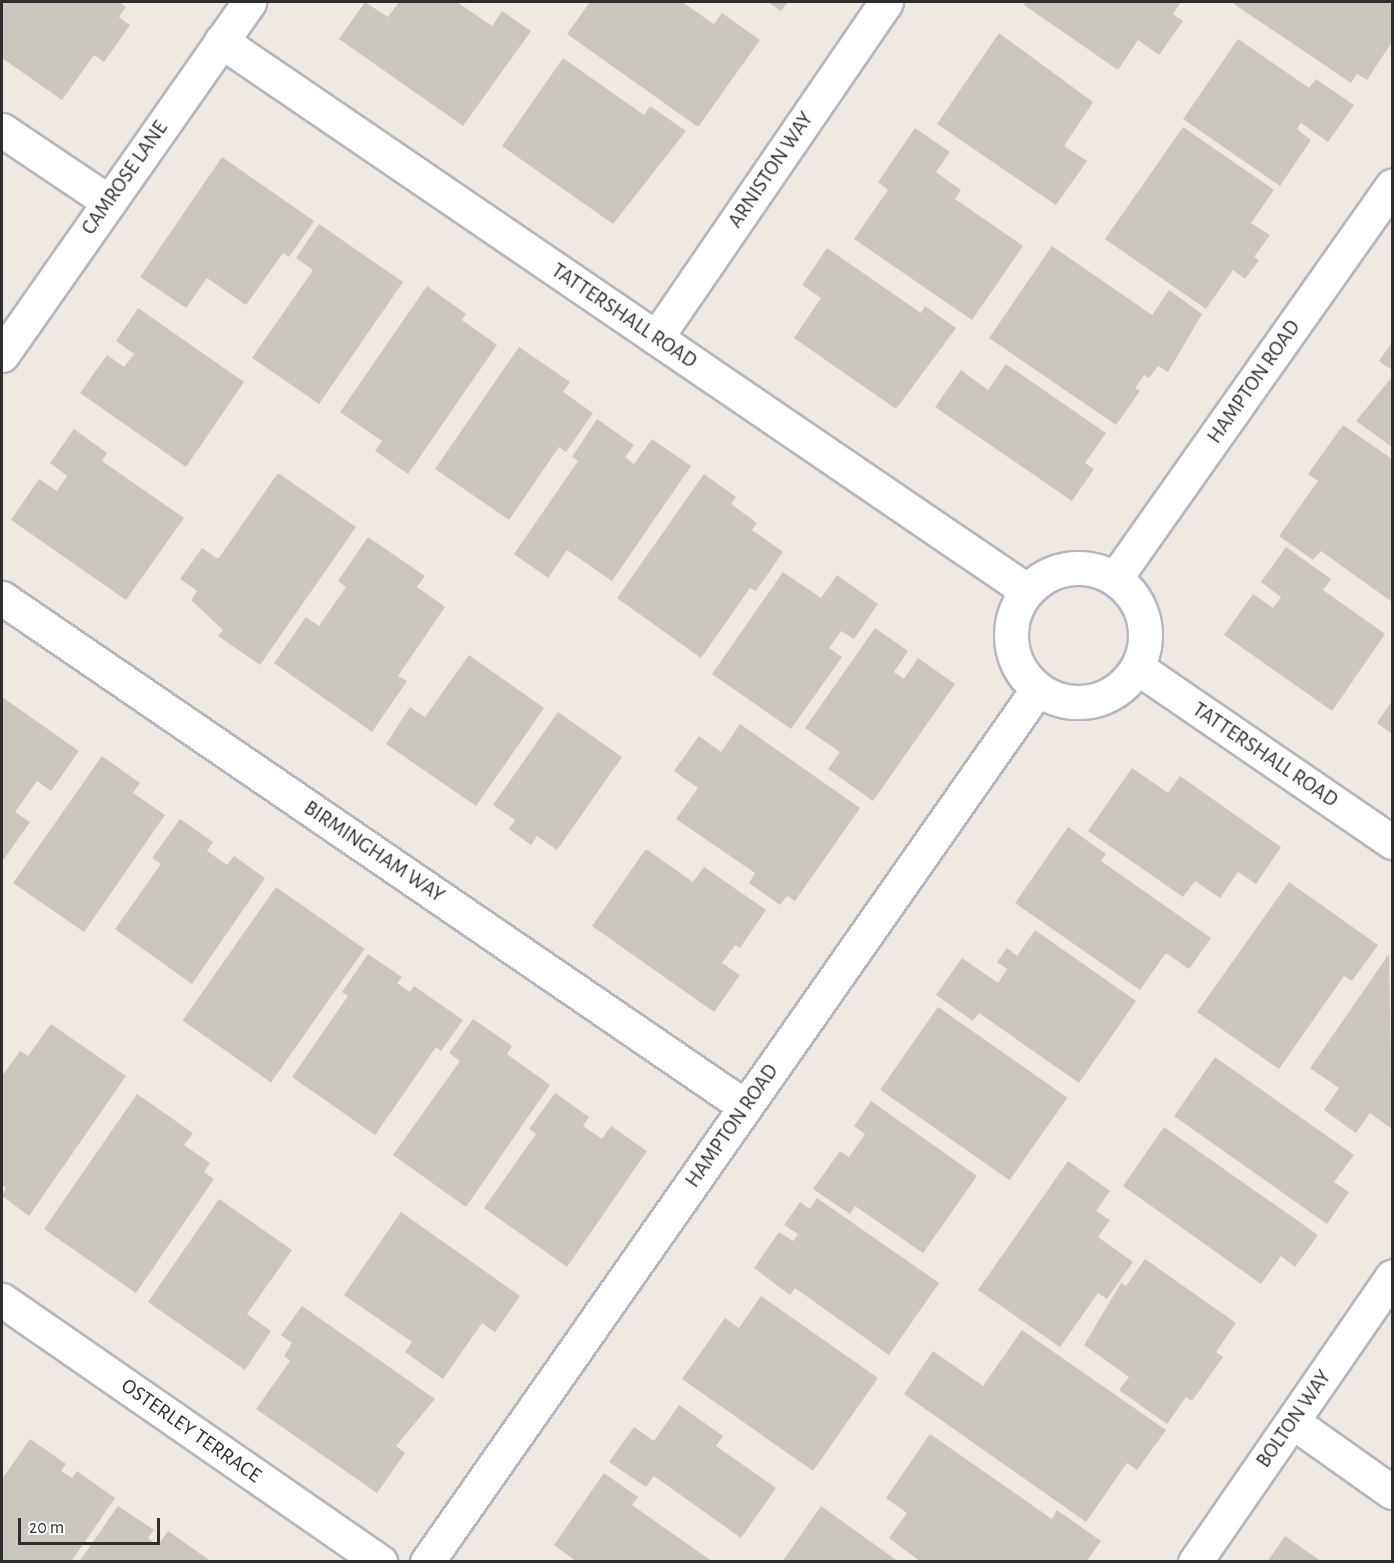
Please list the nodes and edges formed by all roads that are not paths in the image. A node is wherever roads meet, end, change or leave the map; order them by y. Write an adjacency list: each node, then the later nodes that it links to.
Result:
1 (249, 2): 3 (street, CAMROSE LANE)
2 (886, 2): 7 (street, ARNISTON WAY)
3 (221, 41): 6 (street, CAMROSE LANE); 7 (street, TATTERSHALL ROAD)
4 (2, 130): 6 (street)
5 (1392, 186): 9 (street, HAMPTON ROAD)
6 (109, 202): 8 (street, CAMROSE LANE)
7 (656, 338): 10 (street, TATTERSHALL ROAD)
8 (2, 356)
9 (1116, 577): 10 (street); 12 (street)
10 (1026, 590): 13 (street)
11 (2, 598): 15 (street, BIRMINGHAM WAY)
12 (1138, 668): 13 (street); 14 (street, TATTERSHALL ROAD)
13 (1037, 690): 15 (street, HAMPTON ROAD)
14 (1392, 842)
15 (746, 1107): 21 (street, HAMPTON ROAD)
16 (1392, 1276): 18 (street, BOLTON WAY)
17 (2, 1300): 20 (street, OSTERLEY TERRACE)
18 (1293, 1422): 19 (street); 22 (street, BOLTON WAY)
19 (1392, 1492)
20 (380, 1562)
21 (427, 1562)
22 (1195, 1562)

